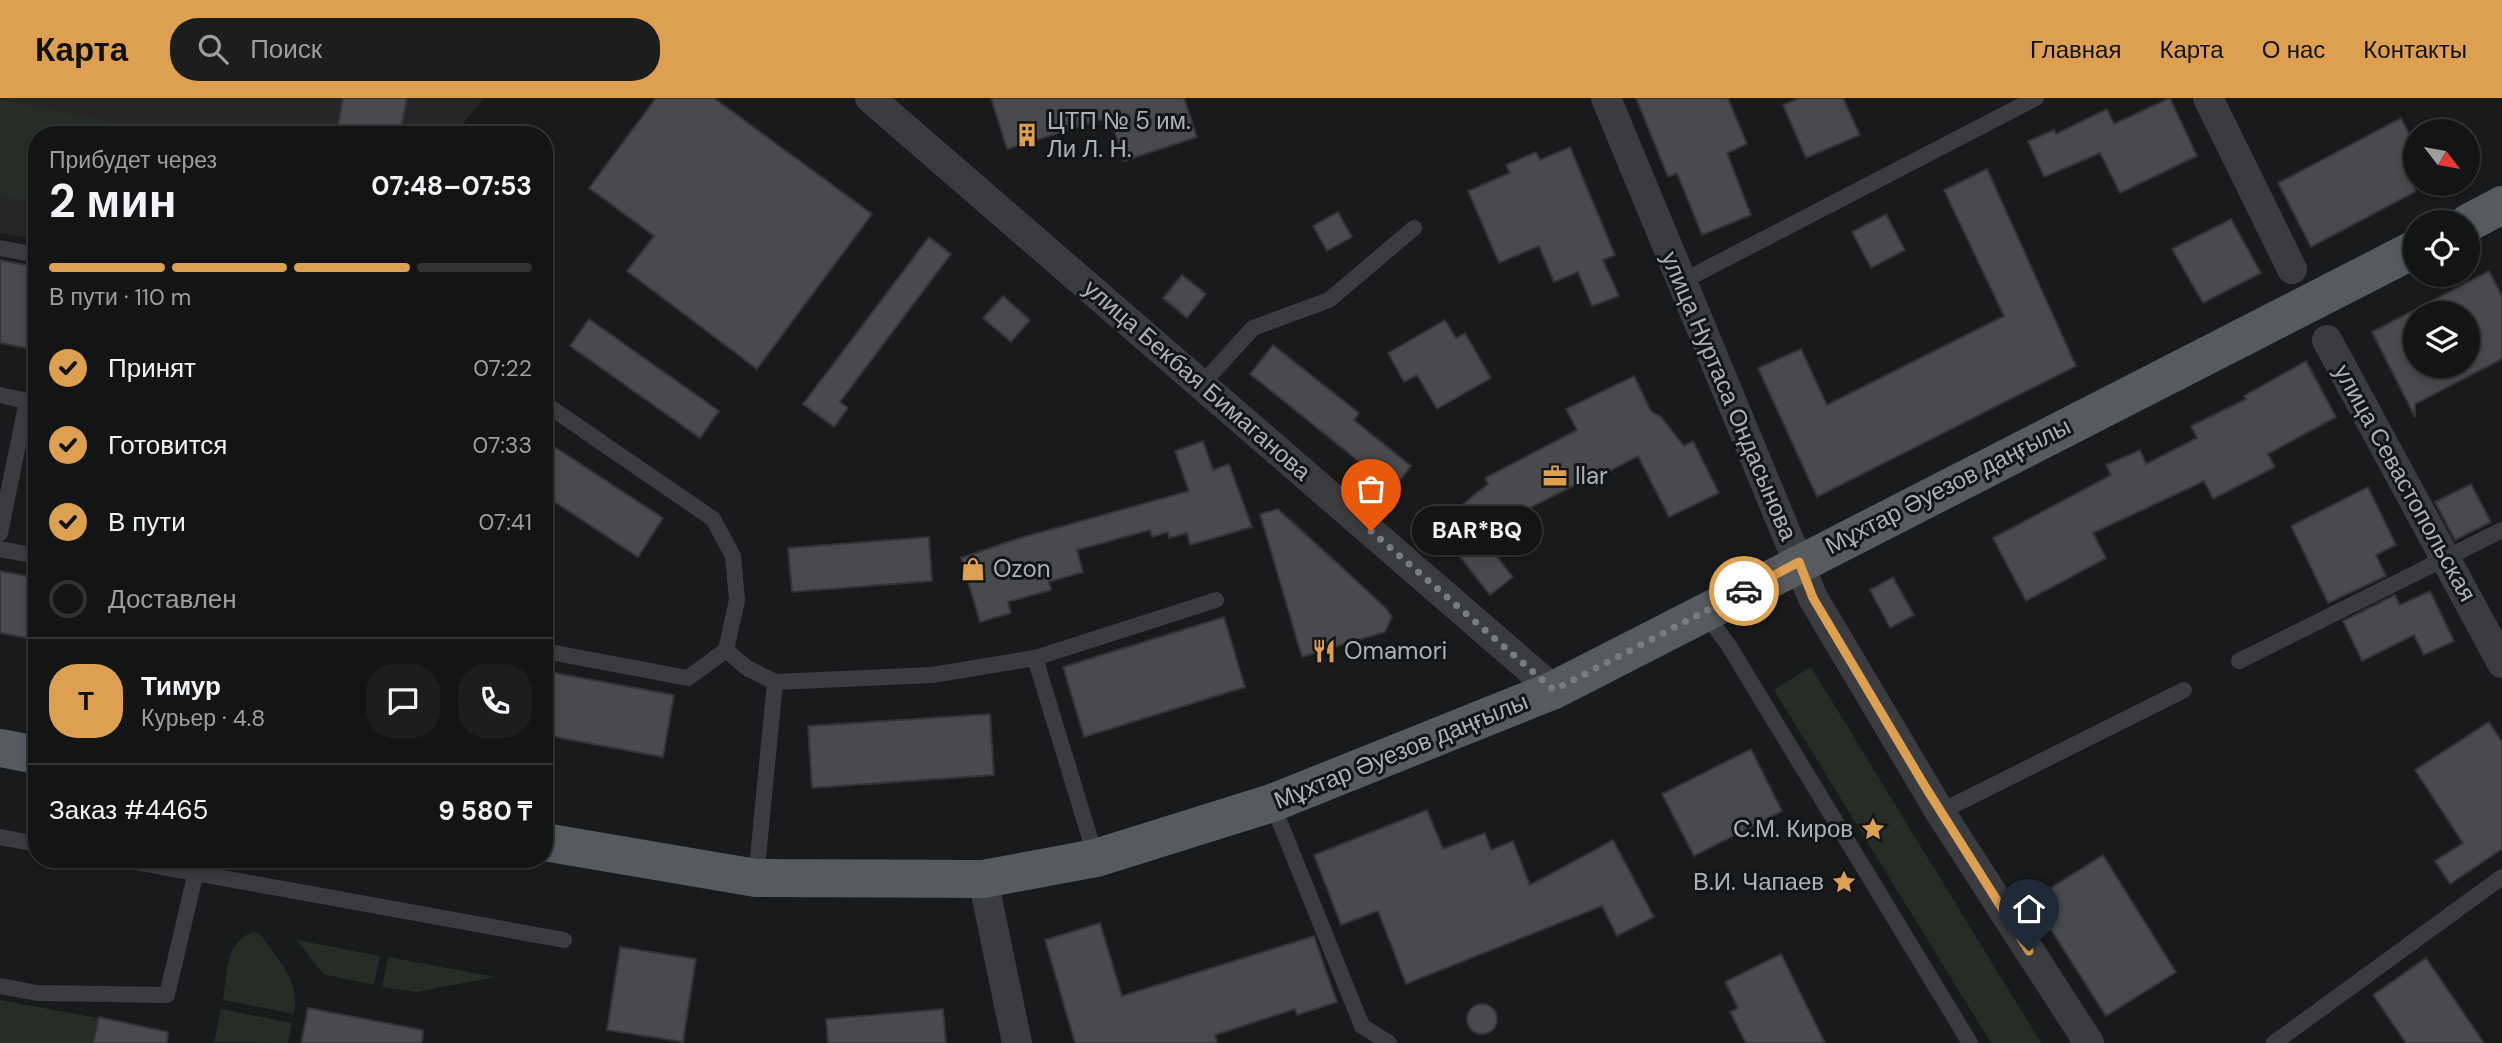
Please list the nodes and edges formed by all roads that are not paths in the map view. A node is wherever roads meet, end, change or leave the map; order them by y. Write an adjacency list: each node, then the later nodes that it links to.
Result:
1 (870, 98): 14 (street, улица Бекбая Бимаганова)
2 (1606, 98): 12 (street, улица Нуртаса Ондасынова)
3 (2036, 98): 12 (lane)
4 (2208, 98): 11 (street)
5 (2502, 205): 6 (main road)
6 (2480, 217)
7 (1414, 228): 14 (lane)
8 (0, 248): 9 (lane)
9 (28, 253)
10 (2403, 255): 24 (main road, Мұхтар Әуезов даңғылы)
11 (2292, 269)
12 (1681, 282): 24 (street, улица Нуртаса Ондасынова)
13 (2327, 340): 23 (street, улица Севастопольская)
14 (1202, 384): 33 (street, улица Бекбая Бимаганова)
15 (0, 395): 16 (lane)
16 (28, 401)
17 (553, 409): 27 (lane)
18 (28, 418): 20 (lane)
19 (2502, 530): 23 (lane)
20 (0, 533)
21 (0, 549): 22 (lane)
22 (28, 554)
23 (2445, 558): 30 (lane); 31 (street, улица Севастопольская)
24 (1799, 562): 26 (main road, Мұхтар Әуезов даңғылы); 38 (street, улица Нуртаса Ондасынова)
25 (1216, 600): 29 (lane)
26 (1704, 612): 33 (main road, Мұхтар Әуезов даңғылы); 52 (lane)
27 (726, 650): 28 (lane); 32 (lane)
28 (553, 653)
29 (1035, 658): 32 (lane); 42 (lane)
30 (2239, 661)
31 (2502, 663)
32 (775, 682): 46 (lane)
33 (1554, 690): 37 (main road, Мұхтар Әуезов даңғылы)
34 (2183, 690): 38 (lane)
35 (0, 748): 36 (main road)
36 (28, 753)
37 (1272, 803): 42 (main road, Мұхтар Әуезов даңғылы); 51 (lane)
38 (1940, 812): 53 (street, улица Нуртаса Ондасынова)
39 (0, 837): 40 (lane)
40 (28, 842)
41 (553, 844): 46 (main road, Мұхтар Әуезов даңғылы)
42 (1096, 858): 47 (main road, Мұхтар Әуезов даңғылы)
43 (198, 868): 49 (lane)
44 (203, 868): 48 (lane)
45 (2502, 877): 54 (lane)
46 (756, 878): 47 (main road, Мұхтар Әуезов даңғылы)
47 (983, 879): 50 (street)
48 (564, 940)
49 (0, 986)
50 (1017, 1043)
51 (1389, 1043)
52 (1970, 1043)
53 (2089, 1043)
54 (2274, 1043)

